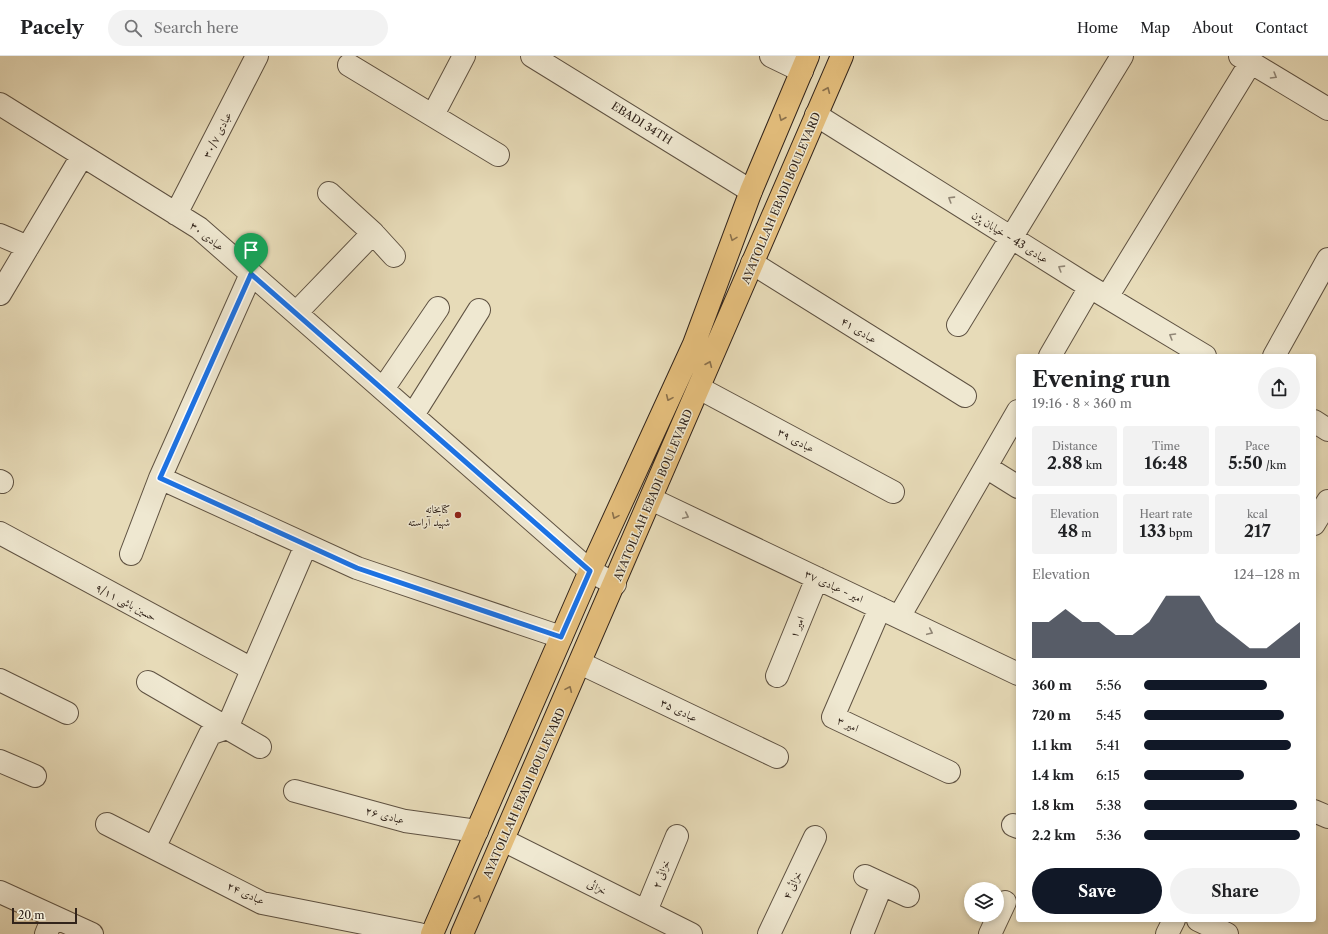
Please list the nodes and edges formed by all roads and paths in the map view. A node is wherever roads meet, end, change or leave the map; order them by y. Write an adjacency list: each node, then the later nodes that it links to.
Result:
1 (257, 56): 18 (street, عبادی ۳۰/۷)
2 (464, 56): 12 (street)
3 (532, 56): 16 (street, EBADI 34TH)
4 (771, 56): 8 (street)
5 (842, 56): 13 (main road, AYATOLLAH EBADI BOULEVARD, one-way to 5)
6 (1122, 56): 21 (street)
7 (1246, 59): 11 (street, one-way to 11); 27 (street)
8 (805, 64): 16 (main road, one-way to 16)
9 (349, 65): 12 (street)
10 (0, 104): 15 (street, عبادی ۳۰)
11 (1327, 105)
12 (433, 115): 14 (street)
13 (816, 115): 21 (street, عبادی 43 - خیابان پژن, one-way to 13); 25 (main road, AYATOLLAH EBADI BOULEVARD)
14 (498, 155)
15 (82, 156): 18 (street, عبادی ۳۰); 22 (street)
16 (751, 191): 53 (main road, one-way to 53)
17 (329, 193): 19 (street)
18 (176, 214): 26 (street, عبادی ۳۰)
19 (373, 233): 23 (street); 31 (street)
20 (0, 235): 22 (street)
21 (1012, 238): 27 (street, عبادی 43 - خیابان پژن, one-way to 21); 32 (street)
22 (28, 247): 28 (street)
23 (394, 256)
24 (1328, 259): 35 (street)
25 (752, 263): 36 (main road, AYATOLLAH EBADI BOULEVARD, one-way to 25); 38 (street, عبادی ۴۱)
26 (251, 274): 31 (street, عبادی ۳۰); 44 (street)
27 (1098, 292): 33 (street); 34 (street, عبادی 43 - خیابان پژن, one-way to 27)
28 (0, 294)
29 (438, 308): 37 (street)
30 (479, 310): 39 (street)
31 (296, 313): 37 (street, عبادی ۳۰)
32 (958, 325)
33 (1052, 354)
34 (1202, 354)
35 (1275, 354)
36 (699, 388): 46 (street, عبادی ۳۹); 47 (main road, AYATOLLAH EBADI BOULEVARD)
37 (383, 389): 39 (street, عبادی ۳۰)
38 (965, 396)
39 (413, 415): 53 (street, عبادی ۳۰)
40 (1016, 419): 43 (street)
41 (1316, 422): 42 (street)
42 (1328, 430)
43 (986, 467): 45 (street); 56 (street)
44 (160, 478): 51 (street); 52 (street)
45 (1016, 486)
46 (893, 492)
47 (651, 499): 54 (street, امیر - عبادی ۳۷, one-way to 54); 55 (main road, AYATOLLAH EBADI BOULEVARD)
48 (1328, 501): 49 (street)
49 (1316, 521)
50 (0, 533): 59 (street, حسین باشی ۹/۱۱)
51 (306, 545): 57 (street); 59 (street)
52 (131, 554)
53 (590, 571): 55 (street, عبادی ۳۰); 57 (main road)
54 (817, 578): 56 (street, امیر - عبادی ۳۷); 61 (street, امیر ۱)
55 (614, 584): 58 (main road, AYATOLLAH EBADI BOULEVARD)
56 (890, 613): 60 (street, امیر - عبادی ۳۷, one-way to 60); 69 (street, امیر ۳)
57 (561, 637): 75 (main road)
58 (580, 663): 67 (street, عبادی ۳۵); 78 (main road, AYATOLLAH EBADI BOULEVARD, one-way to 58)
59 (252, 669): 65 (street)
60 (1016, 673)
61 (777, 676)
62 (0, 680): 64 (street)
63 (148, 682): 65 (street)
64 (67, 713)
65 (227, 728): 66 (street); 79 (street)
66 (260, 747)
67 (776, 758)
68 (0, 762): 70 (street)
69 (949, 772)
70 (35, 776)
71 (295, 791): 75 (street, عبادی ۲۶)
72 (1316, 812): 73 (street)
73 (1328, 817)
74 (107, 824): 79 (street, عبادی ۲۴)
75 (477, 831): 90 (main road)
76 (677, 836): 83 (street, خزائی ۲)
77 (815, 837): 92 (street, خزائی ۴)
78 (503, 840): 83 (street, خزائی); 87 (main road, AYATOLLAH EBADI BOULEVARD, one-way to 78)
79 (154, 848): 89 (street, عبادی ۲۴)
80 (0, 892): 86 (street)
81 (908, 896): 93 (street)
82 (1005, 902): 94 (street)
83 (646, 911): 91 (street, خزائی)
84 (1173, 922): 95 (street)
85 (1202, 922): 96 (street)
86 (50, 926): 88 (street)
87 (467, 932)
88 (92, 934)
89 (420, 934)
90 (432, 934)
91 (692, 934)
92 (769, 934)
93 (862, 934)
94 (990, 934)
95 (1167, 934)
96 (1227, 934)

